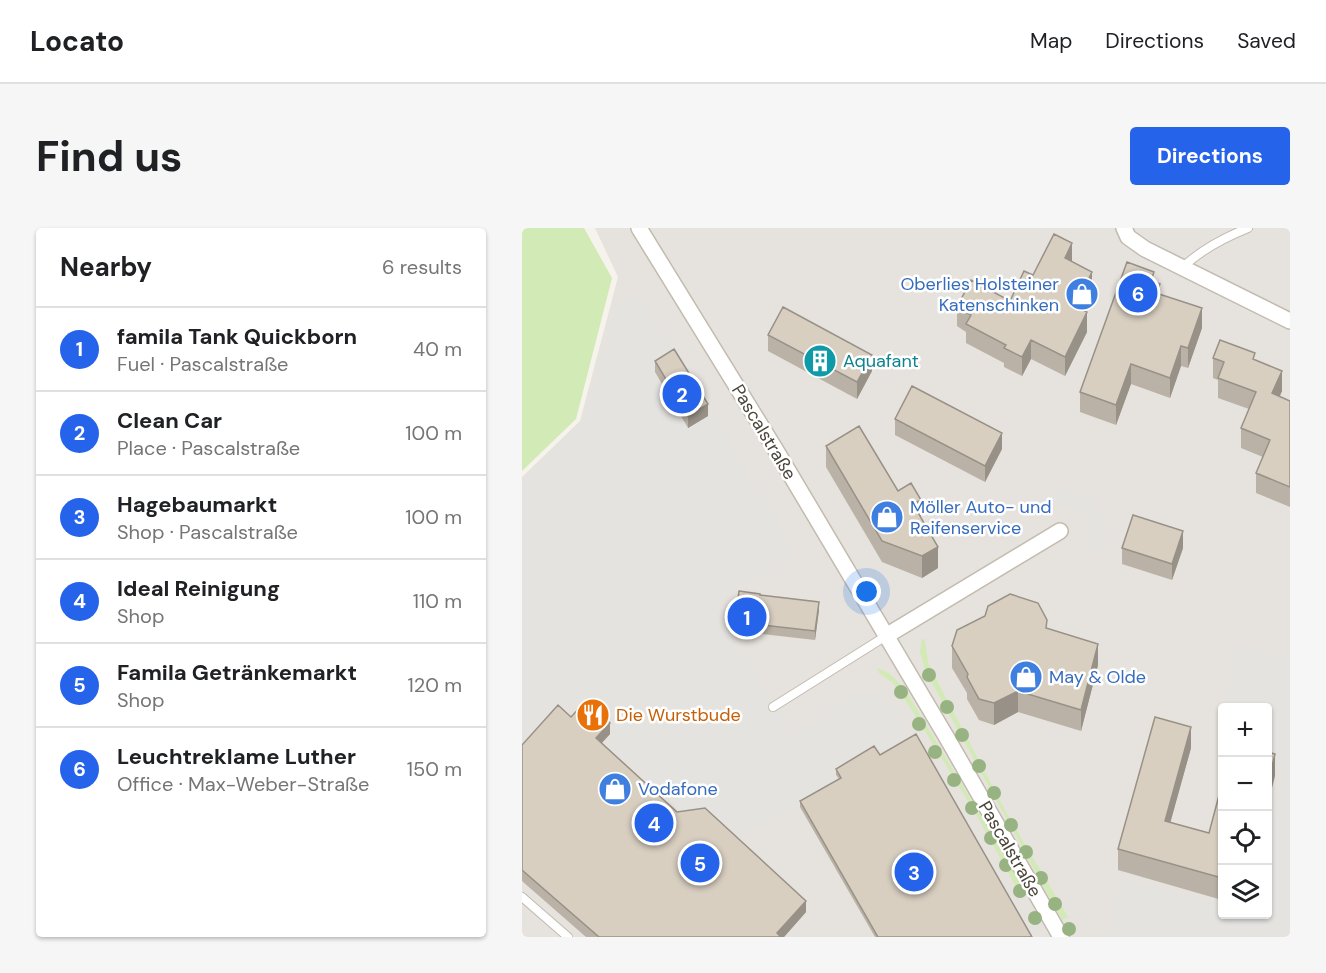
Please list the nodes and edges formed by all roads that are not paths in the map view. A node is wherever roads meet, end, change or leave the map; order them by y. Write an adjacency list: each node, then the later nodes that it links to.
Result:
1 (639, 228): 7 (street, Pascalstraße)
2 (1124, 228): 4 (street)
3 (1248, 228): 4 (lane)
4 (1183, 267): 5 (street)
5 (1290, 321)
6 (1060, 531): 7 (street)
7 (886, 636): 8 (lane); 11 (street, Pascalstraße)
8 (773, 706)
9 (522, 897): 10 (lane)
10 (568, 937)
11 (1061, 937)

